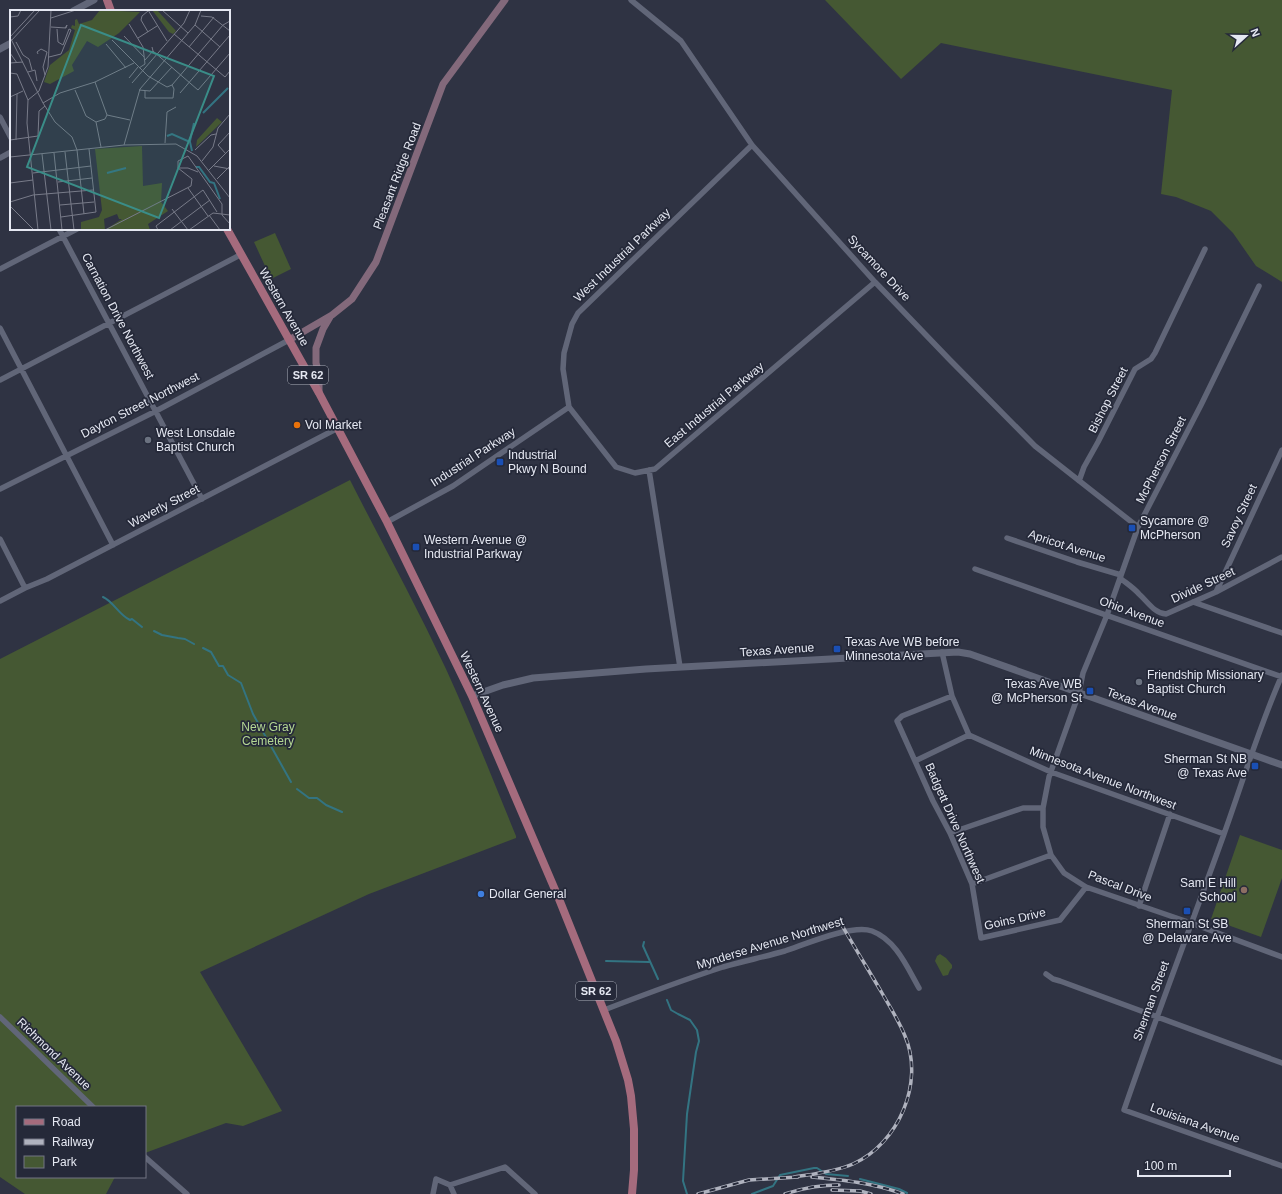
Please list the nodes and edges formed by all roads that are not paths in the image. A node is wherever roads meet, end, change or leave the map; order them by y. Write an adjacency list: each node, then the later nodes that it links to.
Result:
1 (94, 0): 5 (street)
2 (106, 0): 6 (main road)
3 (504, 0): 23 (main road, Pleasant Ridge Road)
4 (631, 0): 11 (street, Sycamore Drive)
5 (75, 10)
6 (111, 10)
7 (10, 44): 8 (street)
8 (0, 49)
9 (0, 117): 10 (street)
10 (10, 136)
11 (752, 145): 21 (street, Sycamore Drive); 30 (street, West Industrial Parkway)
12 (10, 153): 13 (street)
13 (0, 158)
14 (60, 230): 17 (street, Carnation Drive Northwest)
15 (75, 230): 17 (street)
16 (228, 230): 19 (main road, Western Avenue / SR 62)
17 (63, 236): 20 (street); 24 (street, Carnation Drive Northwest)
18 (1204, 249): 36 (street, Bishop Street)
19 (240, 255): 24 (street); 26 (main road, Western Avenue / SR 62)
20 (0, 269)
21 (876, 282): 35 (street, East Industrial Parkway); 36 (street, Sycamore Drive)
22 (1258, 286): 40 (street, McPherson Street)
23 (332, 315): 26 (main road, Pleasant Ridge Road); 29 (main road)
24 (109, 323): 27 (street); 31 (street, Carnation Drive Northwest)
25 (0, 328): 27 (street)
26 (289, 340): 29 (main road, Western Avenue / SR 62); 31 (street, Dayton Street Northwest)
27 (22, 369): 28 (street); 34 (street)
28 (0, 380)
29 (319, 393): 32 (main road, Western Avenue / SR 62)
30 (569, 407): 35 (street, East Industrial Parkway); 39 (street, Industrial Parkway)
31 (156, 411): 34 (street, Dayton Street Northwest); 38 (street, Carnation Drive Northwest)
32 (338, 428): 38 (street, Waverly Street); 39 (main road, Western Avenue / SR 62)
33 (1282, 450): 48 (street, Savoy Street)
34 (66, 455): 37 (street, Dayton Street Northwest); 43 (street)
35 (649, 470): 54 (street)
36 (1079, 481): 40 (street, Sycamore Drive)
37 (0, 489)
38 (202, 499): 43 (street, Waverly Street)
39 (387, 522): 57 (main road, Western Avenue / SR 62)
40 (1138, 527): 46 (street, McPherson Street)
41 (1007, 538): 46 (street, Apricot Avenue)
42 (0, 539): 47 (street)
43 (114, 545): 47 (street, Waverly Street)
44 (1282, 557): 48 (street, Divide Street)
45 (975, 569): 51 (street, Ohio Avenue)
46 (1120, 576): 50 (street, Divide Street); 51 (street, McPherson Street)
47 (25, 588): 49 (street, Waverly Street)
48 (1216, 592): 50 (street, Divide Street)
49 (0, 601)
50 (1193, 602): 52 (street)
51 (1107, 615): 55 (street, Ohio Avenue); 56 (street, McPherson Street)
52 (1282, 633)
53 (942, 652): 54 (street, Texas Avenue); 56 (street, Texas Avenue); 58 (street)
54 (680, 667): 57 (street, Texas Avenue)
55 (1282, 677): 60 (street, Sherman Street)
56 (1079, 693): 60 (street, Texas Avenue); 63 (street, Pascal Drive)
57 (472, 696): 77 (main road, Western Avenue / SR 62)
58 (952, 696): 59 (street); 61 (street, Badgett Drive Northwest)
59 (969, 735): 61 (street); 63 (street, Minnesota Avenue Northwest)
60 (1250, 754): 62 (street, Texas Avenue); 67 (street, Sherman Street)
61 (915, 761): 66 (street, Badgett Drive Northwest)
62 (1282, 765)
63 (1051, 772): 64 (street, Pascal Drive); 65 (street, Minnesota Avenue Northwest)
64 (1043, 808): 66 (street); 68 (street, Pascal Drive)
65 (1170, 814): 67 (street, Minnesota Avenue Northwest); 71 (street)
66 (950, 833): 69 (street, Badgett Drive Northwest)
67 (1224, 834): 72 (street, Sherman Street)
68 (1051, 855): 69 (street); 70 (street, Pascal Drive)
69 (972, 884): 73 (street, Badgett Drive Northwest)
70 (1086, 888): 71 (street, Pascal Drive); 73 (street, Goins Drive)
71 (1139, 906): 72 (street, Pascal Drive)
72 (1191, 924): 74 (street, Pascal Drive); 79 (street, Sherman Street)
73 (981, 938)
74 (1282, 957)
75 (1046, 974): 79 (street)
76 (919, 988): 77 (street, Mynderse Avenue Northwest)
77 (604, 1010): 90 (main road, Western Avenue / SR 62)
78 (0, 1017): 81 (street, Richmond Avenue)
79 (1156, 1017): 80 (street); 82 (street, Sherman Street)
80 (1282, 1062)
81 (92, 1106)
82 (1124, 1110): 84 (street, Louisiana Avenue)
83 (146, 1158): 86 (street)
84 (1282, 1166)
85 (450, 1185): 87 (street); 88 (street); 89 (street)
86 (188, 1194)
87 (433, 1194)
88 (454, 1194)
89 (535, 1194)
90 (632, 1194)

